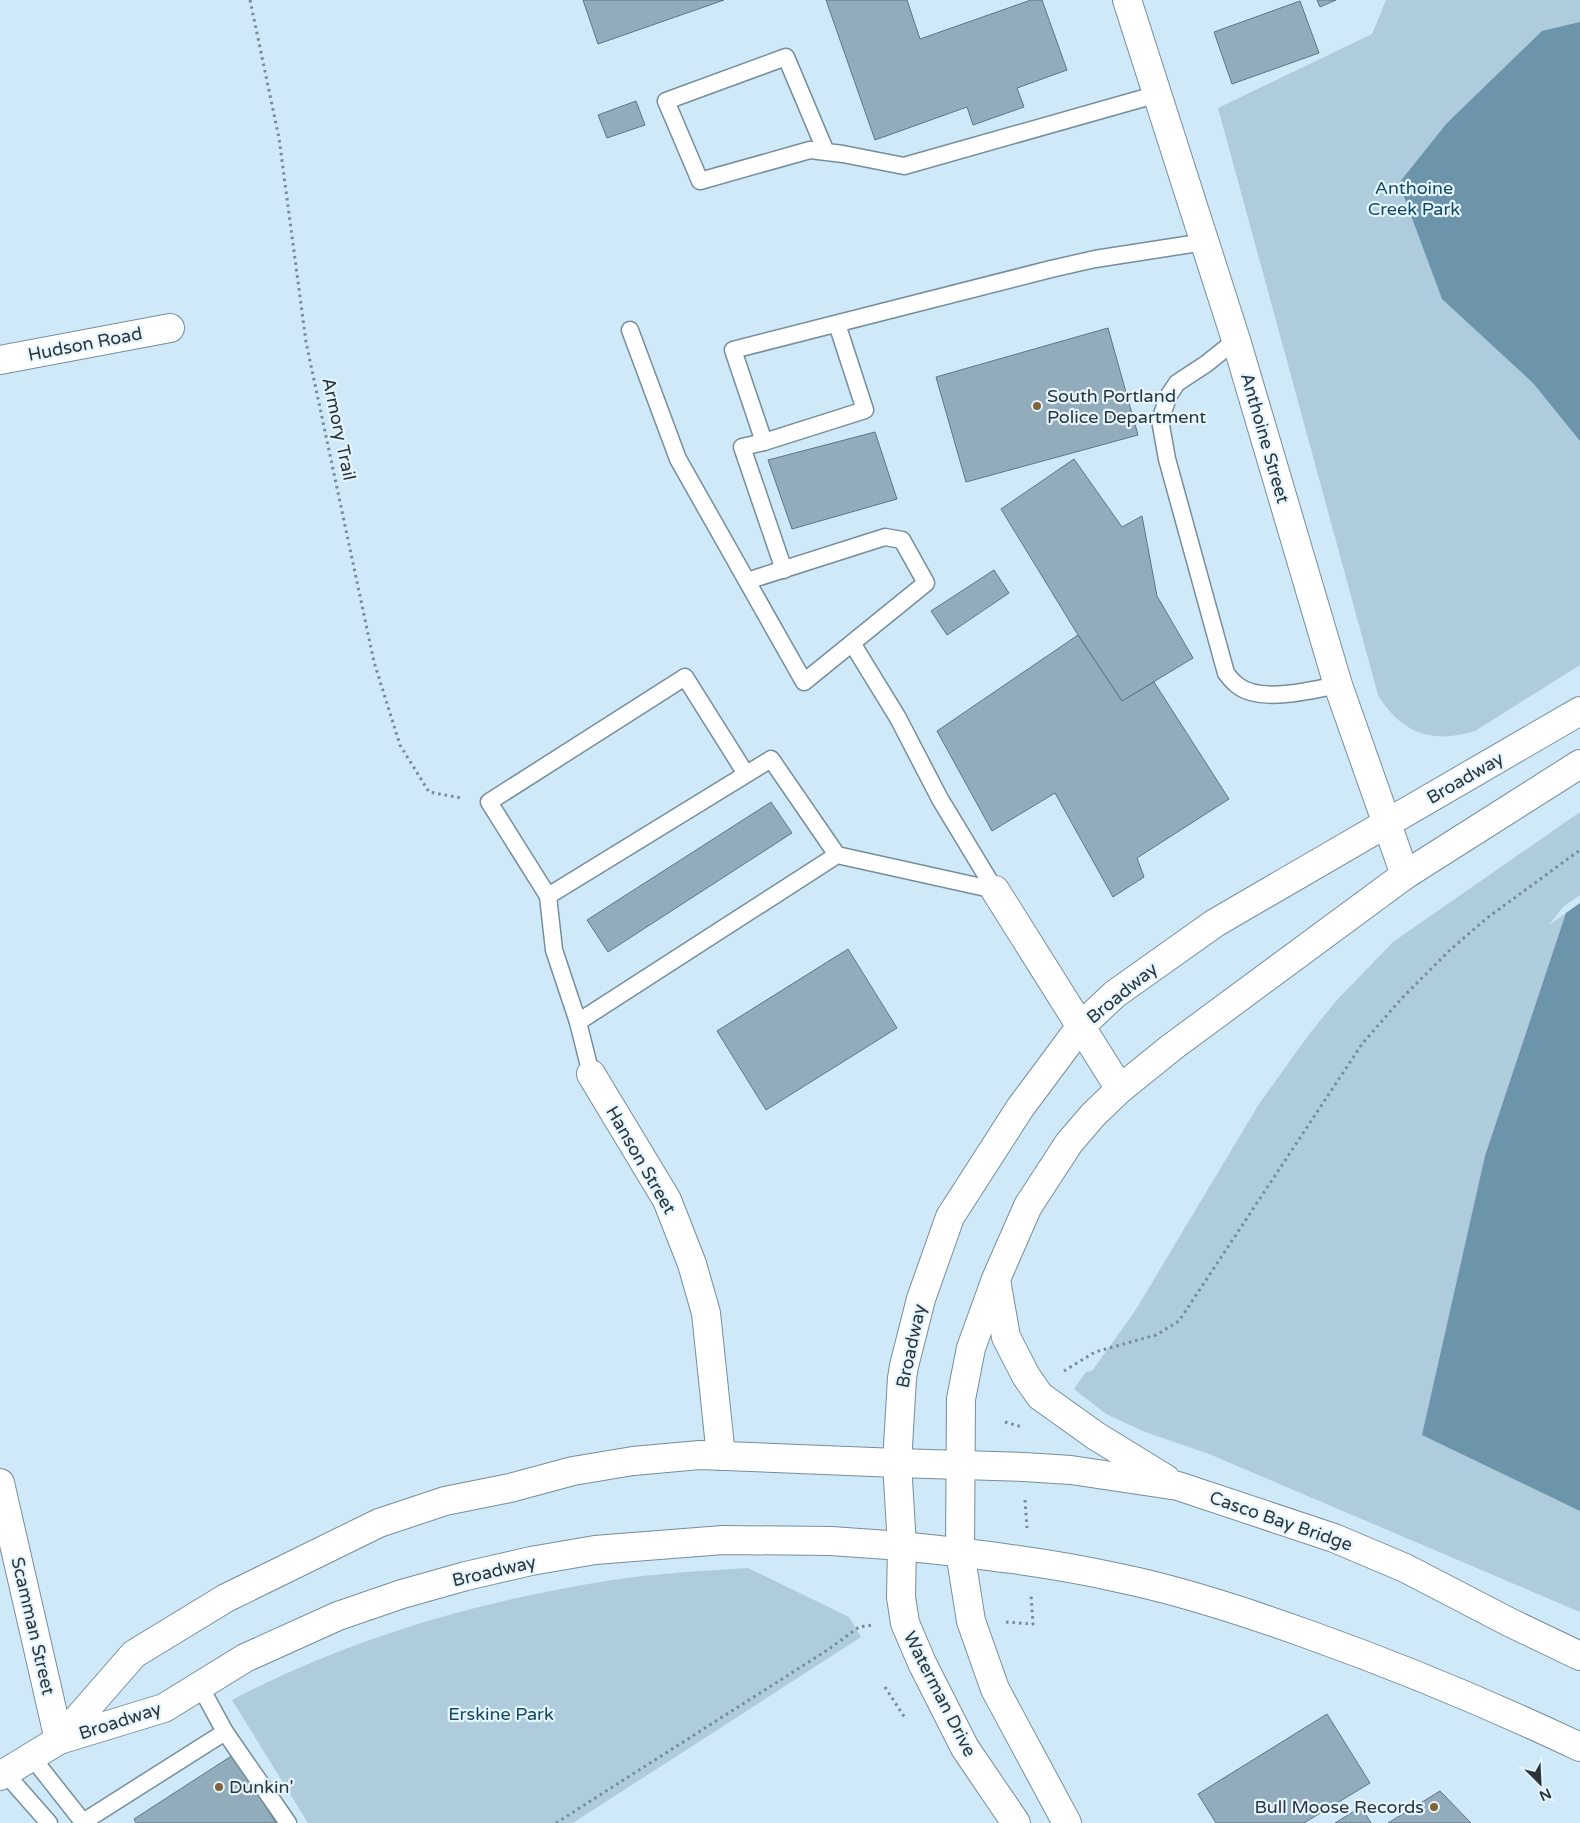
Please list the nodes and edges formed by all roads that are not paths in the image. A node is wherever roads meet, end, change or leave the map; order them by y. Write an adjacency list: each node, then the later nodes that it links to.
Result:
1 (1127, 0): 2 (main road, Anthoine Street)
2 (1158, 94): 3 (lane); 4 (main road, Anthoine Street)
3 (826, 152): 3 (lane)
4 (1204, 242): 5 (lane); 8 (main road, Anthoine Street)
5 (837, 324): 10 (lane); 10 (lane)
6 (170, 328): 9 (main road, Hudson Road)
7 (630, 330): 12 (lane)
8 (1236, 340): 14 (main road, Anthoine Street); 14 (lane)
9 (0, 360)
10 (764, 442): 11 (lane)
11 (784, 570): 12 (lane); 13 (lane)
12 (747, 581): 13 (lane)
13 (852, 643): 21 (lane)
14 (1338, 685): 18 (main road, Anthoine Street)
15 (1580, 710): 18 (main road, Broadway)
16 (1580, 764): 20 (main road)
17 (746, 774): 19 (lane); 22 (lane); 22 (lane)
18 (1387, 823): 20 (main road, Anthoine Street); 24 (main road, Broadway)
19 (837, 855): 21 (lane); 23 (lane)
20 (1405, 875): 26 (main road)
21 (995, 890): 24 (main road)
22 (548, 896): 23 (lane)
23 (578, 1022): 25 (lane)
24 (1081, 1026): 26 (main road); 29 (main road, Broadway)
25 (591, 1074): 28 (main road, Hanson Street)
26 (1120, 1089): 27 (main road)
27 (996, 1279): 30 (main road); 32 (main road)
28 (721, 1456): 29 (main road, Broadway); 38 (main road, Broadway)
29 (897, 1463): 30 (main road, Broadway); 33 (main road, Waterman Drive)
30 (959, 1464): 32 (main road, Casco Bay Bridge); 34 (main road)
31 (0, 1483): 38 (main road, Scamman Street)
32 (1178, 1486): 35 (main road, Casco Bay Bridge)
33 (902, 1546): 34 (main road, Broadway); 36 (main road, Broadway); 44 (main road, Waterman Drive)
34 (960, 1552): 39 (main road); 45 (main road)
35 (1580, 1656)
36 (200, 1686): 37 (lane); 38 (main road, Broadway)
37 (225, 1732): 40 (lane); 43 (lane)
38 (59, 1740): 40 (main road, Broadway)
39 (1580, 1747)
40 (32, 1756): 41 (main road, Broadway)
41 (2, 1775): 42 (lane)
42 (49, 1823)
43 (288, 1823)
44 (1016, 1823)
45 (1067, 1823)

